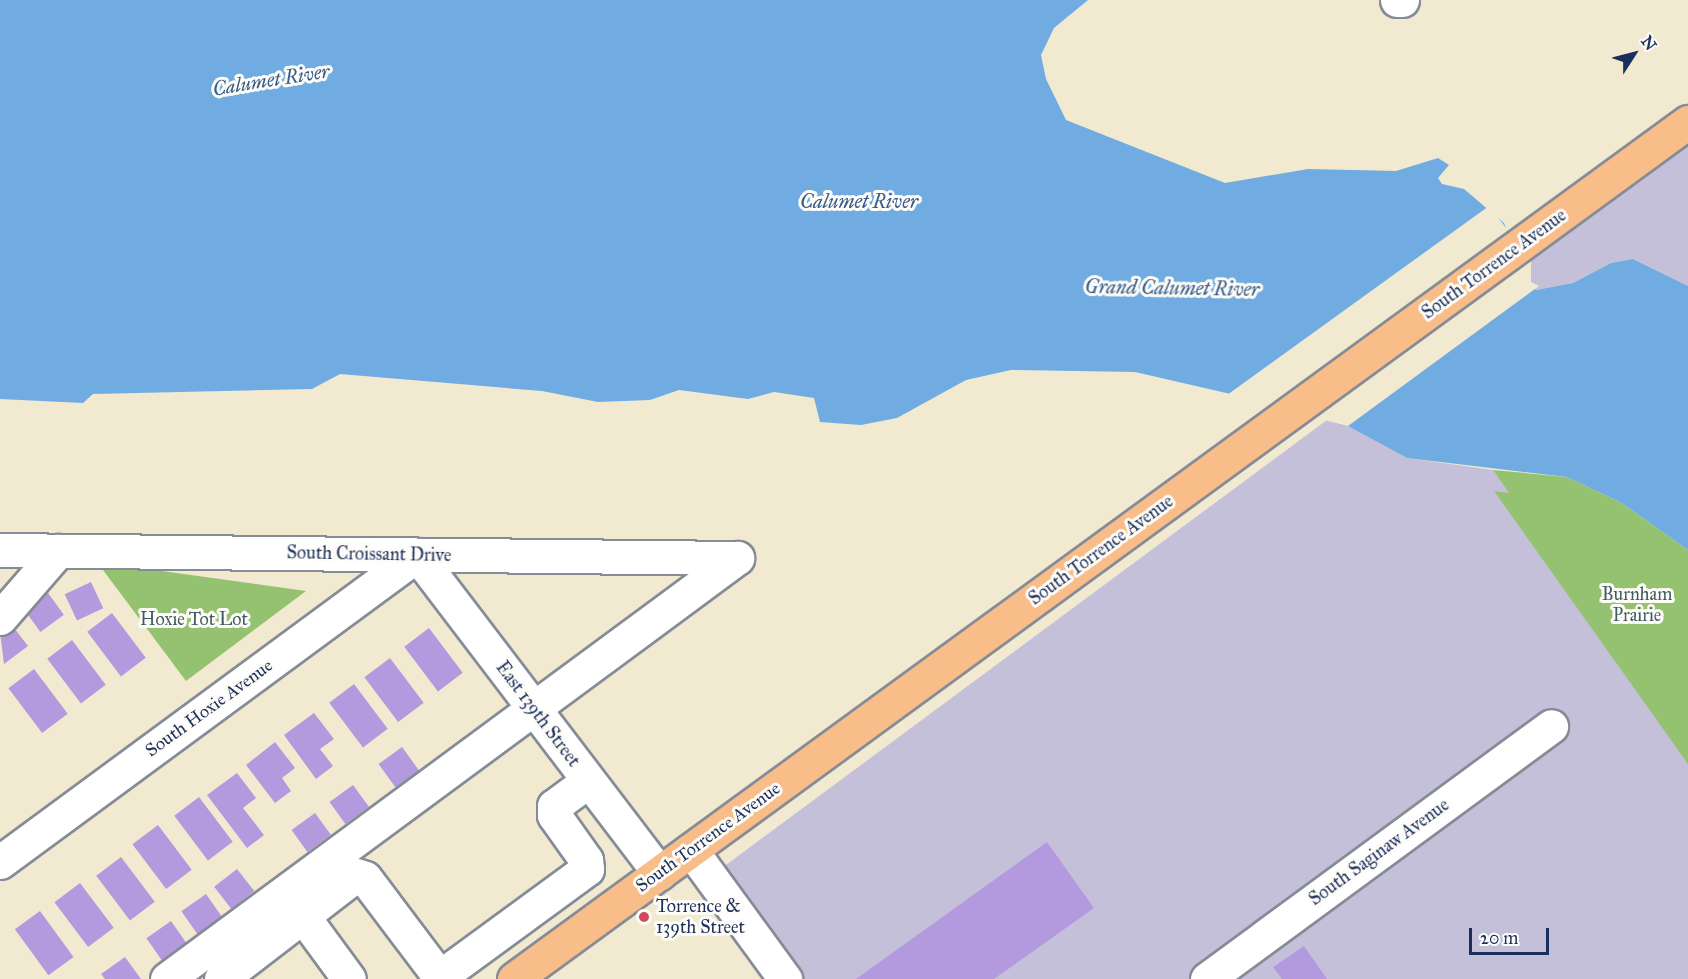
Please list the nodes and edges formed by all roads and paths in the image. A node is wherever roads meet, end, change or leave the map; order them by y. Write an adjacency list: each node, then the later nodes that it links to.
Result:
1 (1396, 0): 2 (street)
2 (1402, 0)
3 (1688, 122): 11 (main road, South Torrence Avenue)
4 (0, 550): 5 (street, South Croissant Drive)
5 (58, 551): 6 (street, South Croissant Drive); 7 (street)
6 (417, 555): 8 (street, East 139th Street); 8 (street, South Croissant Drive); 12 (street, South Hoxie Avenue)
7 (0, 618)
8 (534, 708): 10 (street, East 139th Street); 15 (street)
9 (1551, 726): 20 (street, South Saginaw Avenue)
10 (588, 781): 13 (street, East 139th Street); 14 (street)
11 (691, 850): 13 (main road, South Torrence Avenue); 19 (street)
12 (0, 862)
13 (659, 873): 18 (main road, South Torrence Avenue)
14 (302, 915): 15 (street); 17 (street)
15 (246, 956): 16 (street)
16 (167, 979)
17 (349, 979)
18 (514, 979)
19 (785, 979)
20 (1207, 979)

